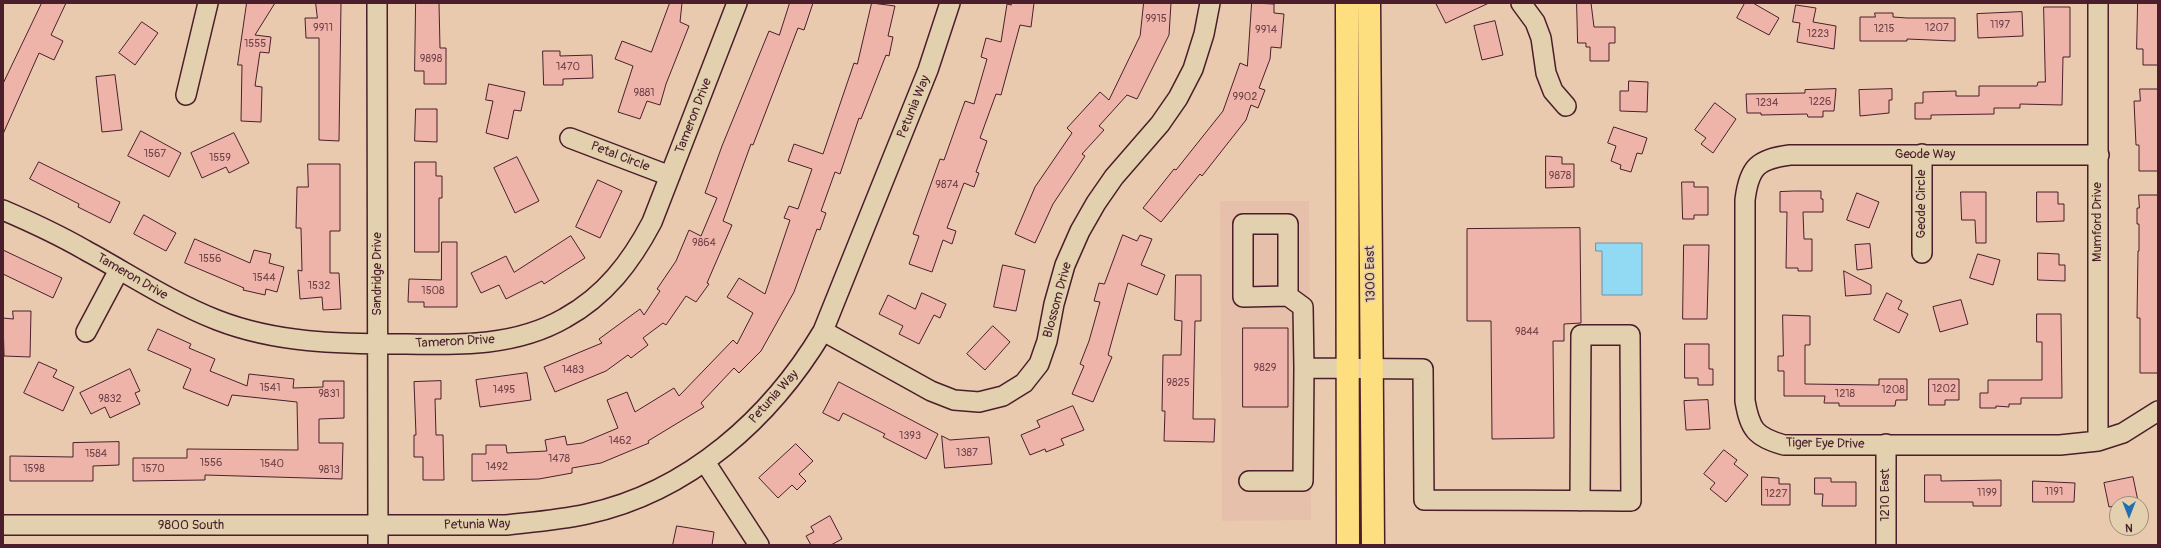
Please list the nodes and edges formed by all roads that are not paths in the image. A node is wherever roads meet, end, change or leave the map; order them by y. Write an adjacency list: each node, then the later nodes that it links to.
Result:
1 (208, 3): 10 (street)
2 (377, 3): 23 (street, Sandridge Drive)
3 (738, 3): 16 (street, Tameron Drive)
4 (950, 3): 21 (street, Petunia Way)
5 (1210, 3): 21 (street, Blossom Drive)
6 (1347, 3): 25 (main road, 1300 East)
7 (1369, 3): 26 (main road, 1300 East)
8 (1521, 3): 11 (street)
9 (2098, 3): 14 (street, Mumford Drive)
10 (186, 95)
11 (1566, 106)
12 (570, 138): 16 (street, Petal Circle)
13 (1922, 154): 14 (street, Geode Way); 15 (street, Geode Way); 18 (street, Geode Circle)
14 (2099, 155): 28 (street, Mumford Drive)
15 (1754, 167): 29 (street, Tiger Eye Drive)
16 (670, 176): 23 (street, Tameron Drive)
17 (3, 210): 19 (street, Tameron Drive)
18 (1922, 253)
19 (120, 270): 22 (street); 23 (street, Tameron Drive)
20 (1288, 296): 24 (street)
21 (823, 330): 30 (street, Petunia Way)
22 (86, 332)
23 (378, 344): 34 (street, Sandridge Drive)
24 (1304, 368): 25 (street); 31 (street)
25 (1349, 368): 26 (street); 37 (main road, 1300 East)
26 (1373, 369): 32 (street); 38 (main road, 1300 East)
27 (2158, 412): 28 (street, Tiger Eye Drive)
28 (2098, 441): 29 (street, Tiger Eye Drive)
29 (1886, 444): 39 (street, 1210 East)
30 (705, 462): 34 (street, Petunia Way); 36 (street)
31 (1249, 481)
32 (1580, 500): 32 (street)
33 (3, 525): 34 (street, 9800 South)
34 (379, 526): 35 (street, Sandridge Drive)
35 (378, 545)
36 (759, 545)
37 (1348, 545)
38 (1373, 545)
39 (1886, 545)

